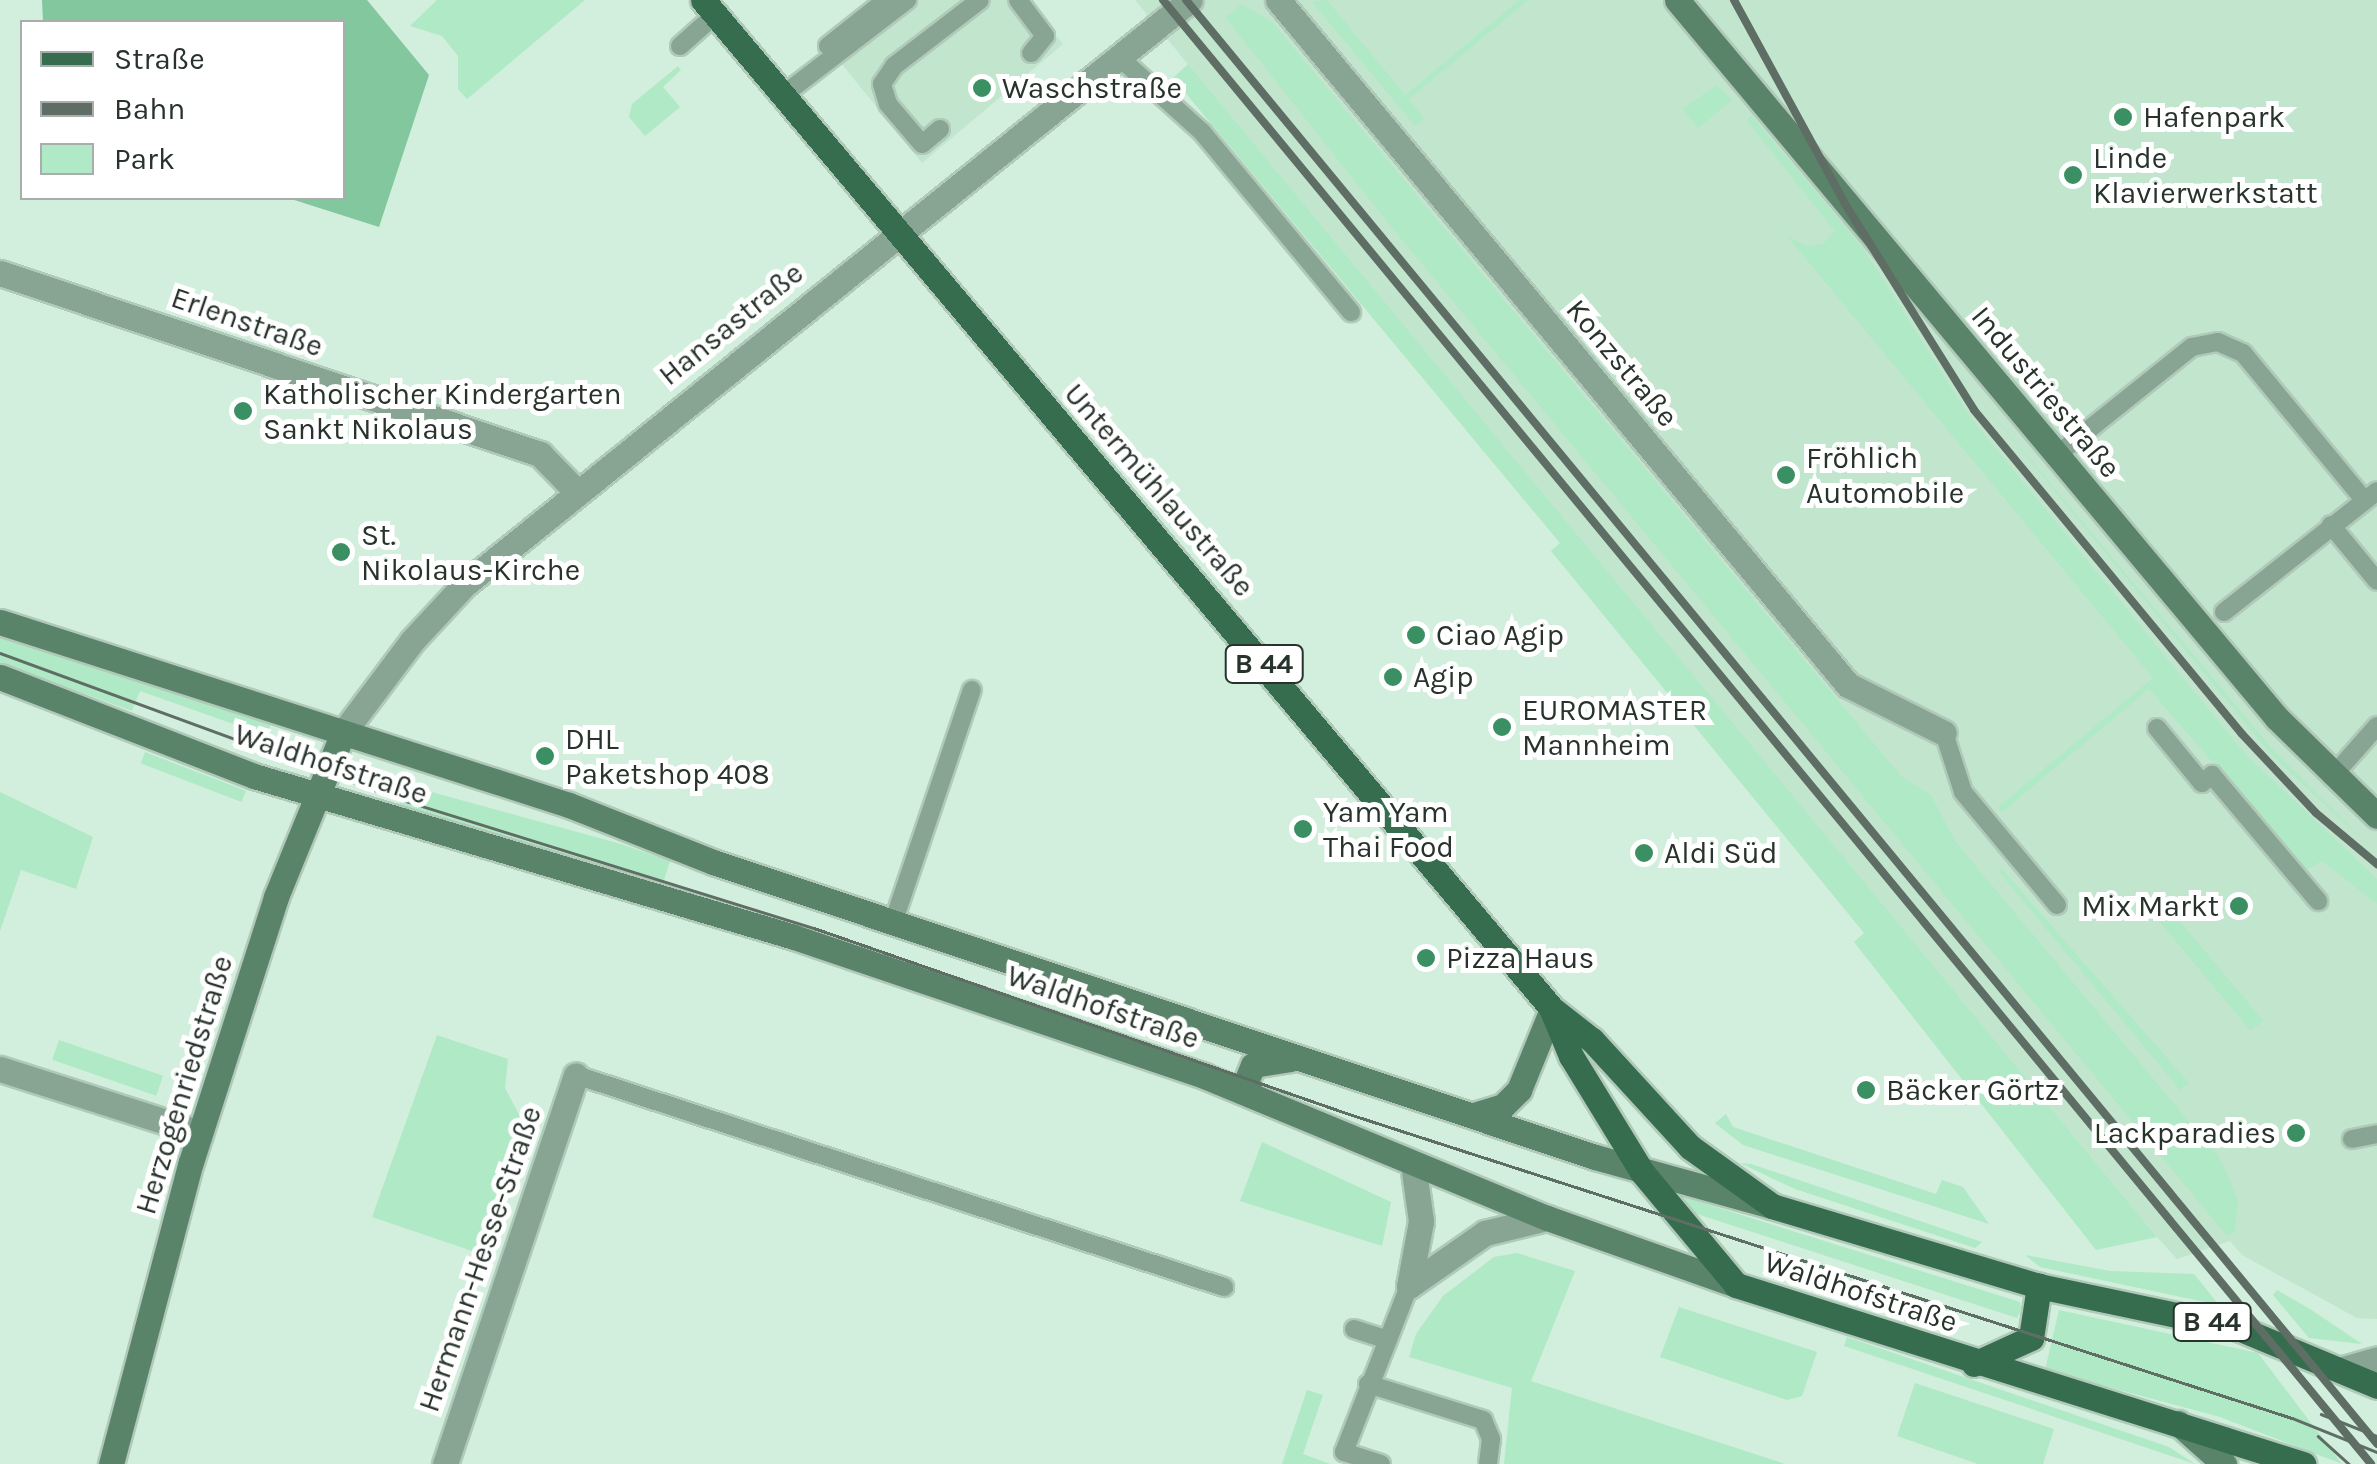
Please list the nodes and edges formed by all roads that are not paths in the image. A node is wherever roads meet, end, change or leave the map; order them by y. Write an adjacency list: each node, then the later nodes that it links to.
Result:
1 (886, 0): 12 (lane)
2 (908, 0): 12 (lane)
3 (980, 0): 13 (lane)
4 (1018, 0): 10 (lane)
5 (1190, 0): 11 (street, Hansastraße)
6 (1278, 0): 29 (street, Konzstraße)
7 (1677, 0): 17 (street, Industriestraße)
8 (709, 8): 9 (lane, Untermühlaustraße); 12 (main road, Untermühlaustraße / B 44)
9 (680, 46)
10 (1031, 53)
11 (1118, 57): 14 (street, Hansastraße); 16 (lane)
12 (779, 92): 14 (main road, Untermühlaustraße / B 44)
13 (940, 129)
14 (897, 235): 18 (street, Hansastraße); 36 (main road, Untermühlaustraße / B 44)
15 (0, 274): 18 (street, Erlenstraße)
16 (1351, 312)
17 (2057, 456): 19 (lane); 30 (street, Industriestraße)
18 (575, 490): 28 (street, Hansastraße)
19 (2370, 496): 20 (lane)
20 (2331, 525): 21 (lane); 22 (lane)
21 (2377, 581)
22 (2224, 612)
23 (0, 622): 28 (street, Waldhofstraße)
24 (0, 677): 31 (street, Waldhofstraße)
25 (972, 690): 35 (lane)
26 (2377, 726): 30 (lane)
27 (2157, 728): 33 (lane)
28 (344, 732): 31 (street, Herzogenriedstraße); 35 (street, Waldhofstraße)
29 (1944, 733): 34 (lane)
30 (2332, 777): 32 (street, Industriestraße)
31 (315, 794): 40 (street, Waldhofstraße); 42 (street, Herzogenriedstraße)
32 (2377, 816)
33 (2318, 901)
34 (2057, 904)
35 (893, 923): 37 (street, Waldhofstraße)
36 (1552, 1009): 41 (street); 46 (main road, Untermühlaustraße / B 44); 47 (main road, Untermühlaustraße / B 44)
37 (1310, 1060): 40 (street); 41 (street, Waldhofstraße)
38 (0, 1069): 42 (street)
39 (576, 1075): 52 (lane); 62 (street, Hermann-Hesse-Straße)
40 (1251, 1095): 45 (street, Waldhofstraße)
41 (1474, 1115): 46 (street, Waldhofstraße)
42 (200, 1133): 61 (street, Herzogenriedstraße)
43 (2377, 1134): 44 (lane)
44 (2352, 1140)
45 (1413, 1164): 48 (street, Waldhofstraße); 50 (street)
46 (1642, 1172): 47 (street, Waldhofstraße); 49 (main road, Untermühlaustraße / B 44)
47 (1772, 1206): 51 (main road, Waldhofstraße / B 44)
48 (1547, 1218): 49 (street, Waldhofstraße); 50 (street)
49 (1736, 1285): 56 (main road, Waldhofstraße)
50 (1408, 1286): 54 (lane)
51 (2039, 1286): 56 (main road); 57 (main road, B 44)
52 (1224, 1287)
53 (1354, 1329): 54 (lane)
54 (1384, 1339): 58 (lane)
55 (2377, 1358): 57 (street)
56 (1974, 1364): 60 (main road, Waldhofstraße)
57 (2343, 1370): 59 (main road, B 44)
58 (1368, 1384): 63 (lane); 64 (lane)
59 (2377, 1386)
60 (2178, 1423): 65 (street); 66 (main road, Waldhofstraße)
61 (111, 1464)
62 (445, 1464)
63 (1381, 1464)
64 (1488, 1464)
65 (2224, 1464)
66 (2303, 1464)

